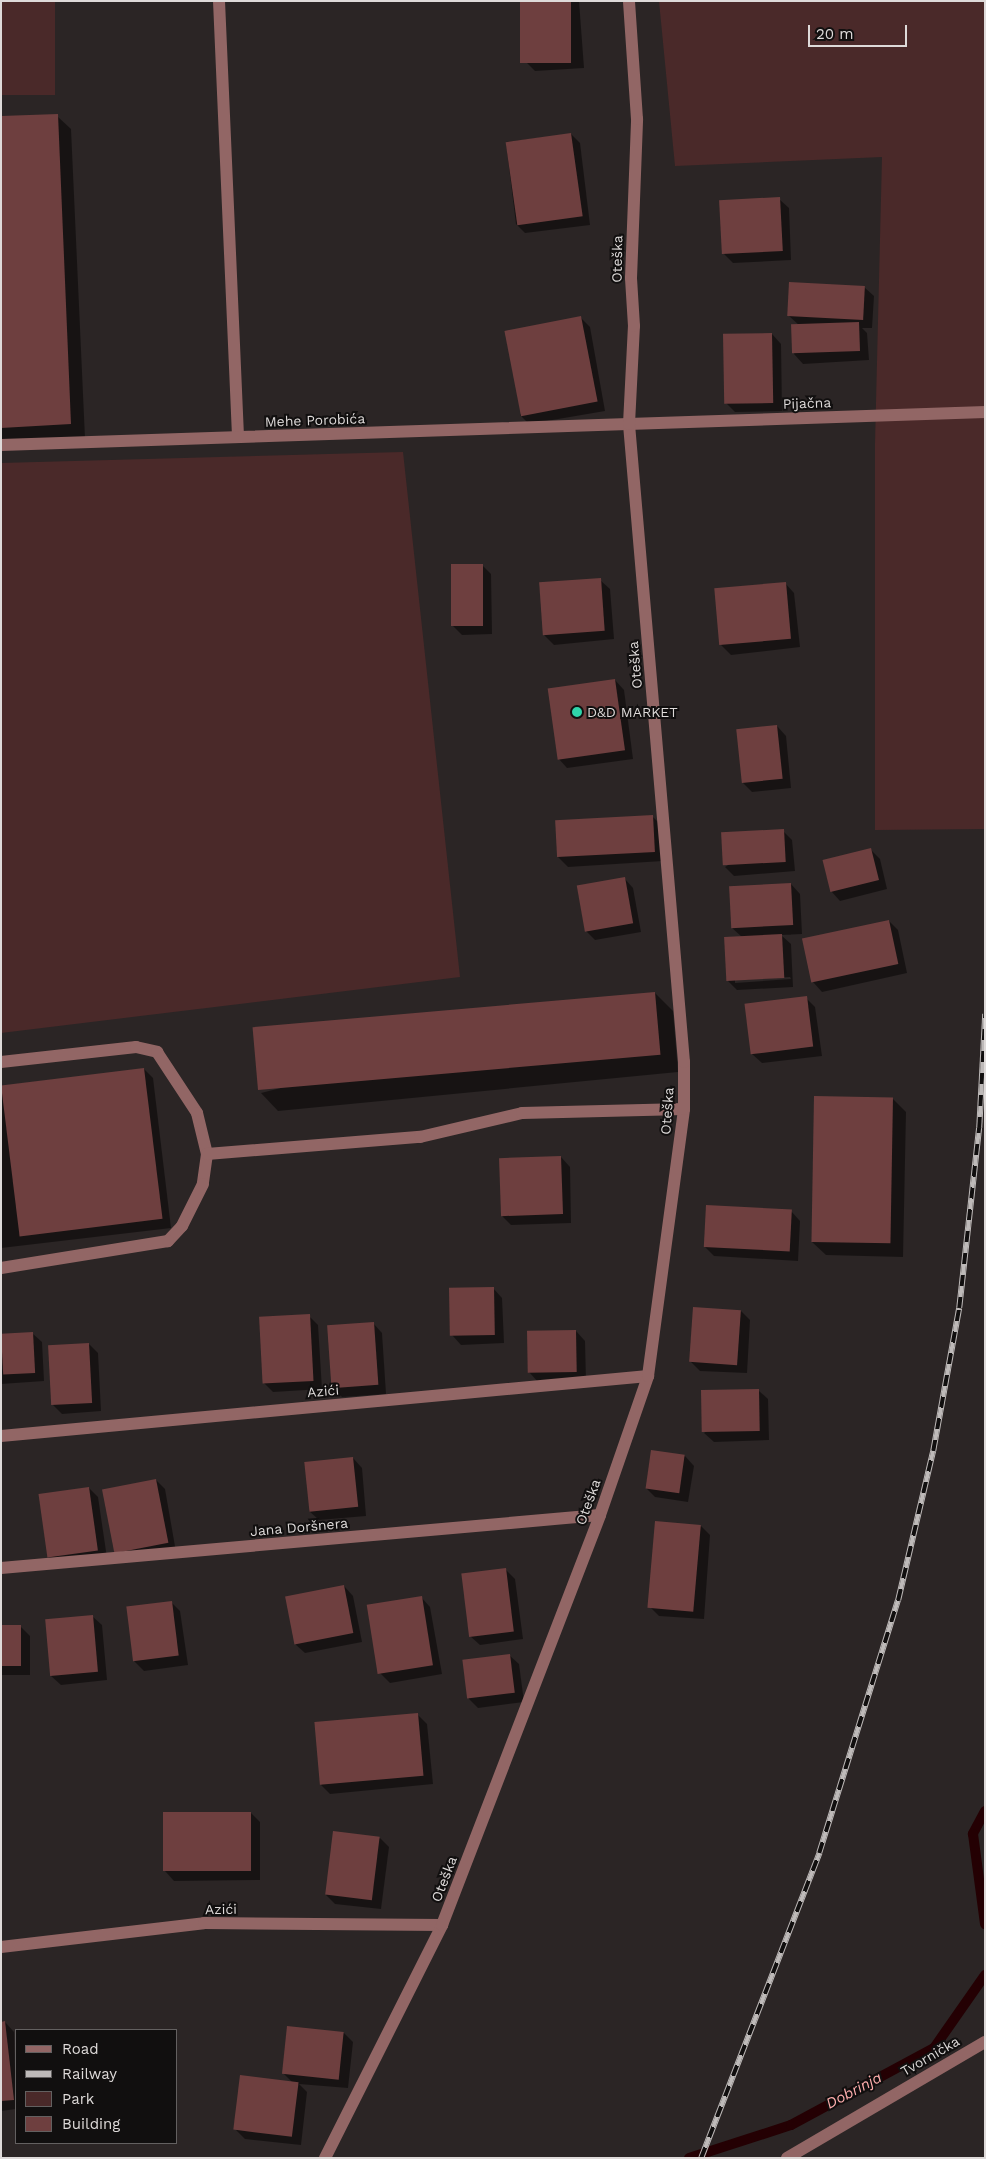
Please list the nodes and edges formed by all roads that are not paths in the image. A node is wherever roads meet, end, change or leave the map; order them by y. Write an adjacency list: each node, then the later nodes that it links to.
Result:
1 (219, 1): 5 (street)
2 (630, 1): 4 (street, Oteška)
3 (985, 412): 4 (street, Pijačna)
4 (630, 424): 5 (street, Mehe Porobića); 8 (street, Oteška)
5 (238, 437): 6 (street, Mehe Porobića)
6 (1, 445)
7 (1, 1062): 9 (street)
8 (684, 1109): 9 (street); 11 (street, Oteška)
9 (206, 1154): 10 (street)
10 (1, 1268)
11 (648, 1376): 12 (street, Azići); 13 (street, Oteška)
12 (1, 1436)
13 (600, 1515): 14 (street, Jana Doršnera); 15 (street, Oteška)
14 (1, 1568)
15 (442, 1925): 16 (street, Azići); 18 (street, Oteška)
16 (1, 1947)
17 (985, 2042): 19 (street, Tvornička)
18 (325, 2158)
19 (787, 2158)

